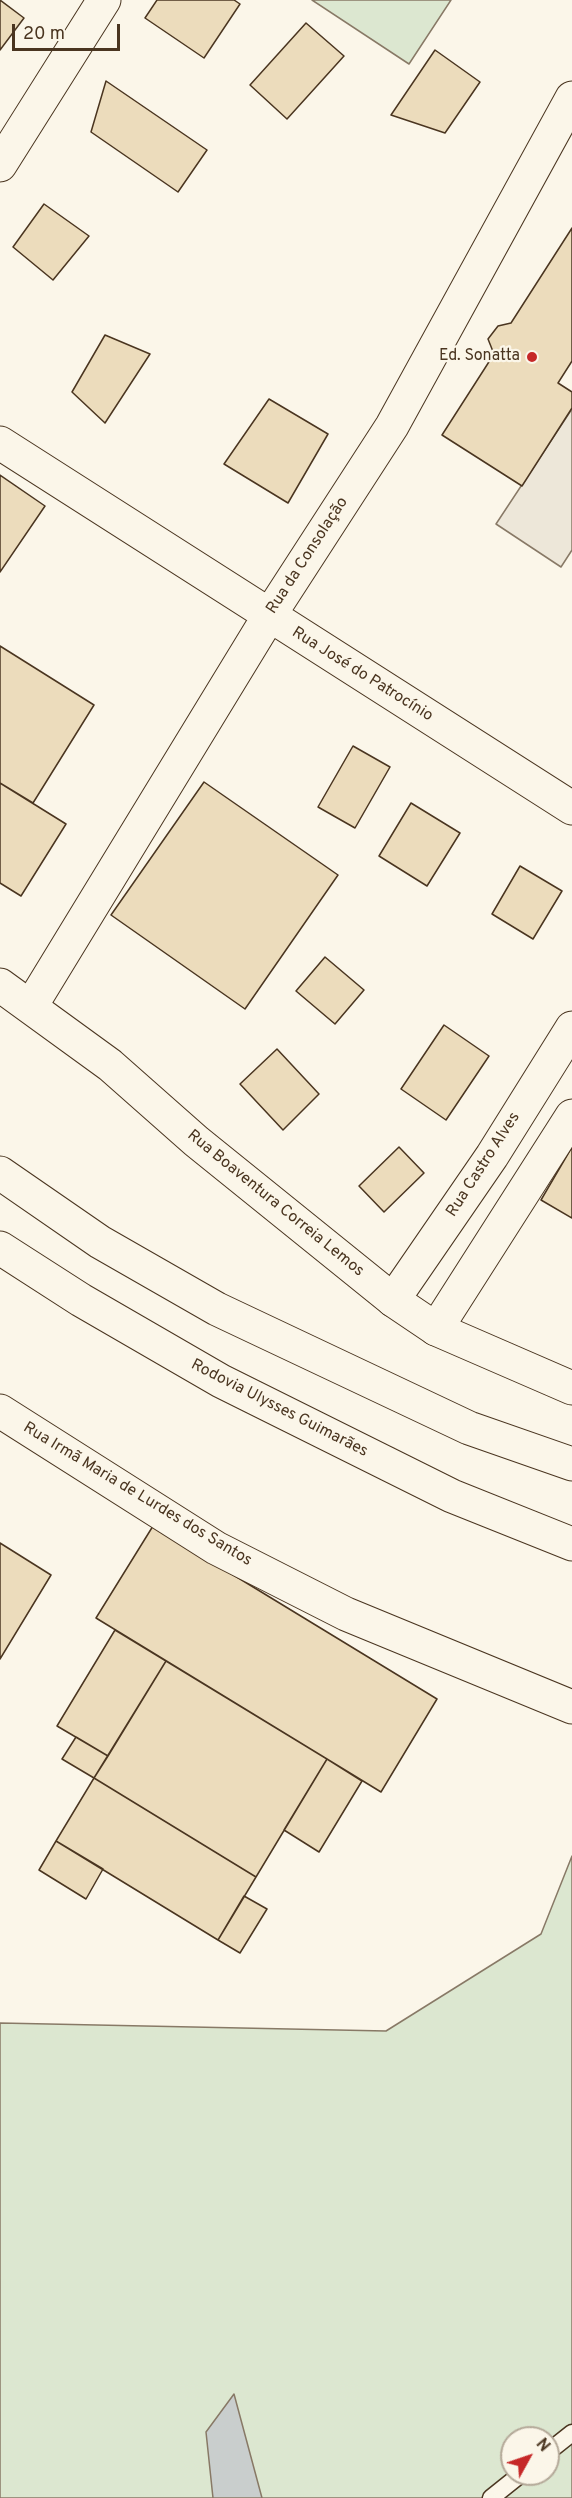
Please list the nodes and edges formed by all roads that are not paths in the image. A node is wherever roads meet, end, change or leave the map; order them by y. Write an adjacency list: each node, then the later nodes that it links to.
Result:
1 (104, 0): 3 (main road)
2 (572, 98): 5 (main road, Rua da Consolação)
3 (0, 165)
4 (0, 443): 5 (main road, Rua José do Patrocínio)
5 (269, 616): 6 (main road, Rua José do Patrocínio); 8 (main road, Rua da Consolação)
6 (572, 808)
7 (0, 985): 8 (main road, Rua Boaventura Correia Lemos)
8 (31, 1006): 15 (main road, Rua Boaventura Correia Lemos)
9 (572, 1028): 11 (main road, Rua Castro Alves)
10 (572, 1116): 13 (main road)
11 (492, 1156): 13 (main road); 15 (main road, Rua Castro Alves)
12 (0, 1173): 19 (main road)
13 (533, 1177): 16 (main road)
14 (0, 1248): 20 (main road, Rodovia Ulysses Guimarães)
15 (393, 1300): 16 (main road, Rua Boaventura Correia Lemos)
16 (436, 1329): 17 (main road, Rua Boaventura Correia Lemos)
17 (572, 1388)
18 (0, 1411): 21 (main road, Rua Irmã Maria de Lurdes dos Santos)
19 (572, 1464)
20 (572, 1544)
21 (572, 1707)
22 (572, 2433): 23 (lane)
23 (560, 2442)
24 (506, 2486): 25 (lane)
25 (491, 2498)

